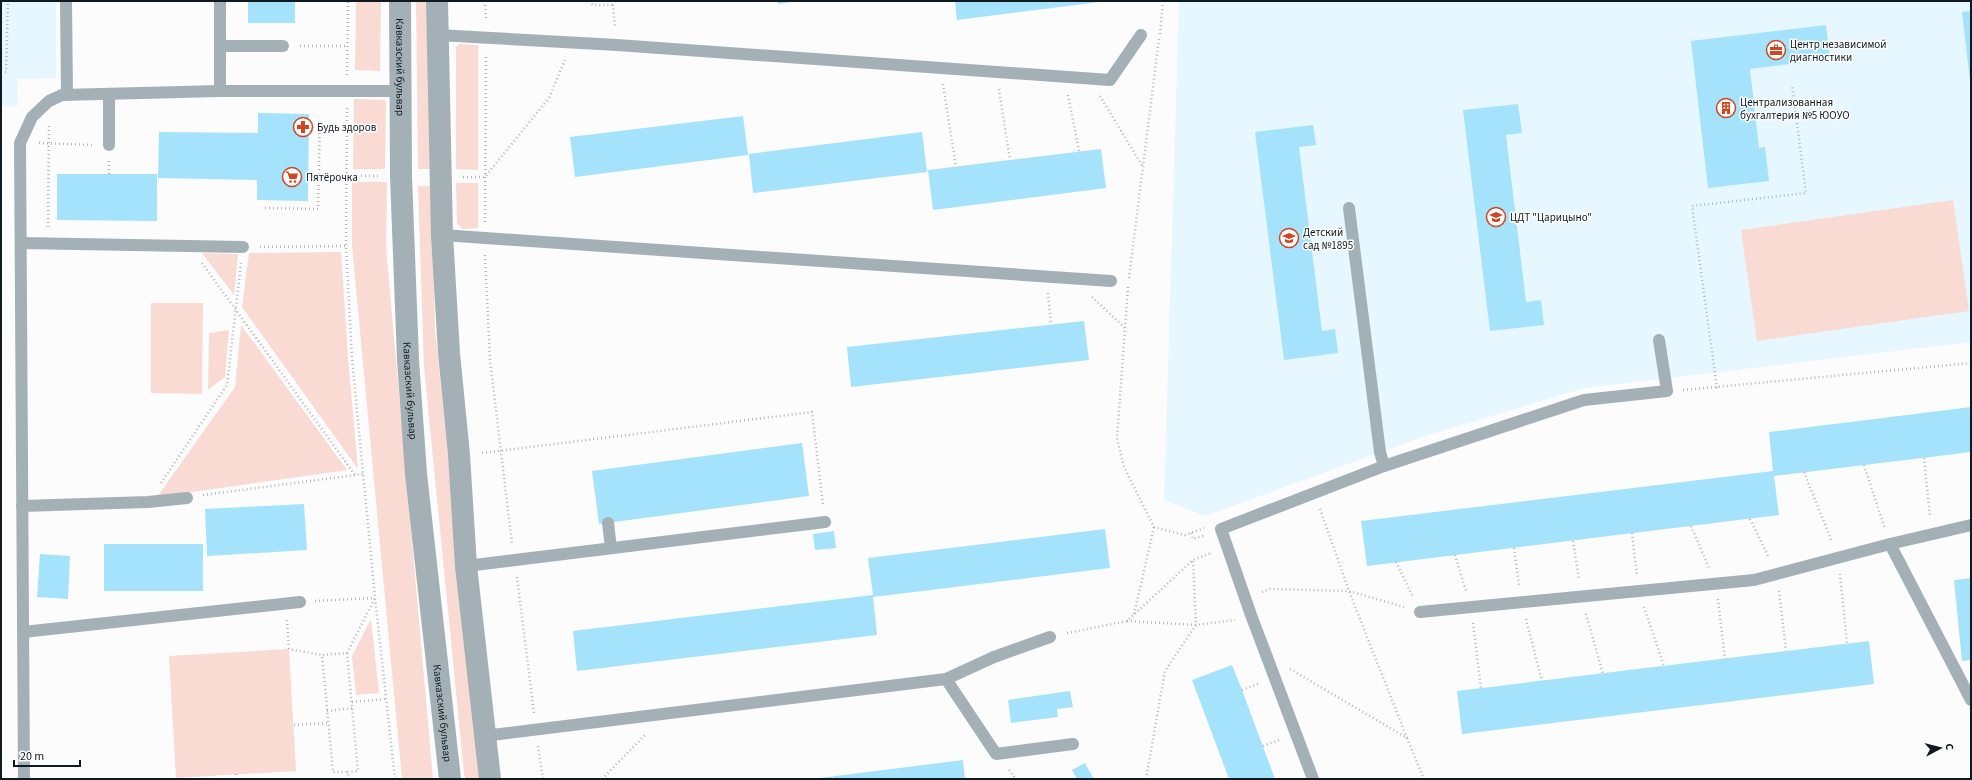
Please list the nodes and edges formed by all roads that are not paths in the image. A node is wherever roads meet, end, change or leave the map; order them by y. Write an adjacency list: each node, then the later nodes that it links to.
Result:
1 (66, 1): 12 (lane)
2 (220, 1): 7 (lane)
3 (400, 1): 10 (street, Кавказский бульвар)
4 (437, 1): 5 (street)
5 (437, 35): 6 (lane); 15 (street)
6 (1141, 35)
7 (220, 46): 8 (lane); 9 (lane)
8 (283, 46)
9 (220, 91): 10 (lane); 11 (lane)
10 (400, 91): 38 (street, Кавказский бульвар)
11 (109, 94): 12 (lane); 13 (lane)
12 (67, 95): 16 (lane)
13 (109, 145)
14 (1349, 208): 20 (lane)
15 (442, 235): 18 (lane); 28 (street)
16 (21, 243): 17 (lane); 22 (lane)
17 (243, 247)
18 (1111, 281)
19 (1659, 340): 20 (lane)
20 (1384, 466): 40 (lane)
21 (187, 498): 22 (lane)
22 (22, 506): 31 (lane)
23 (825, 522): 27 (lane)
24 (608, 523): 27 (lane)
25 (1971, 525): 26 (lane)
26 (1890, 544): 30 (lane); 34 (lane)
27 (610, 548): 28 (lane)
28 (466, 566): 35 (street)
29 (300, 602): 31 (lane)
30 (1420, 612)
31 (23, 632): 37 (lane)
32 (1050, 637): 33 (lane)
33 (946, 679): 35 (lane); 36 (lane)
34 (1971, 700)
35 (484, 736): 39 (street)
36 (1073, 744)
37 (24, 779)
38 (450, 779)
39 (490, 779)
40 (1313, 779)

